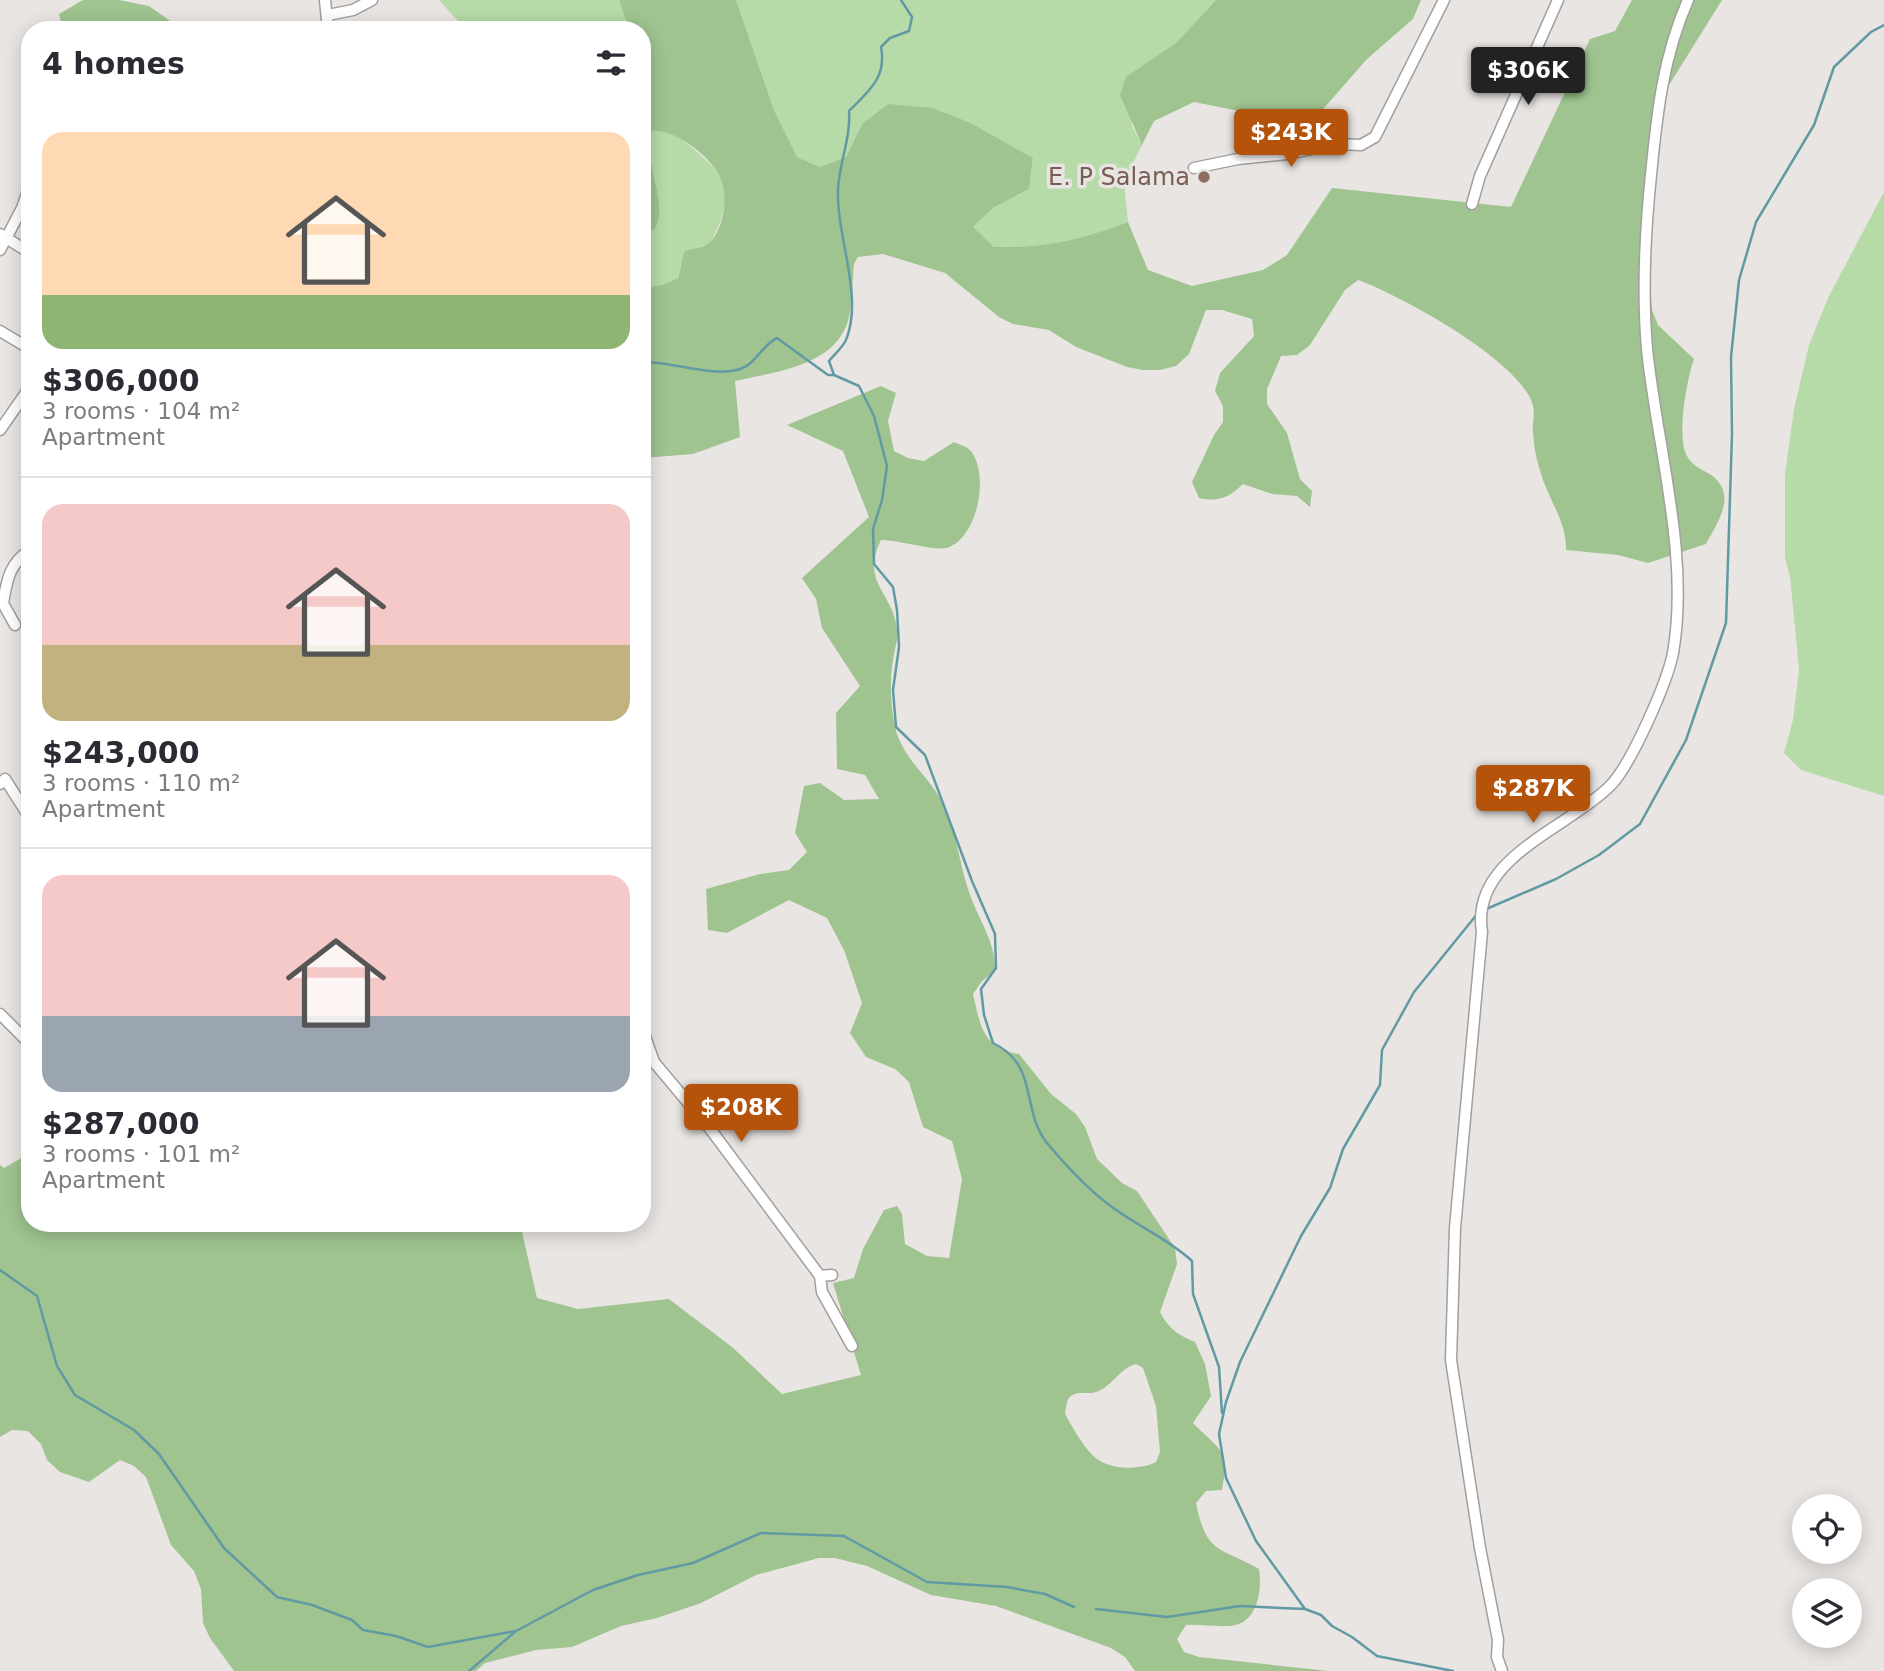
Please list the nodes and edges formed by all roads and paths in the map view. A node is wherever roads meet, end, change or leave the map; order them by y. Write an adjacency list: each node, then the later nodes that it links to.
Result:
1 (325, 0): 6 (street)
2 (372, 0): 6 (street)
3 (1444, 0): 8 (street)
4 (1558, 0): 9 (street)
5 (1688, 0): 29 (street)
6 (328, 15): 7 (street)
7 (328, 21)
8 (1194, 168)
9 (1472, 204)
10 (21, 209): 11 (street)
11 (3, 236): 12 (street); 13 (street)
12 (21, 247)
13 (0, 250)
14 (0, 331): 15 (street)
15 (21, 344)
16 (21, 400): 17 (street)
17 (0, 430)
18 (21, 556): 19 (street)
19 (1, 601): 20 (street)
20 (15, 625)
21 (0, 784): 22 (street)
22 (21, 804)
23 (0, 1014): 24 (street)
24 (21, 1035)
25 (651, 1054): 27 (street)
26 (832, 1275): 27 (street)
27 (820, 1276): 28 (street)
28 (852, 1346)
29 (1502, 1671)

